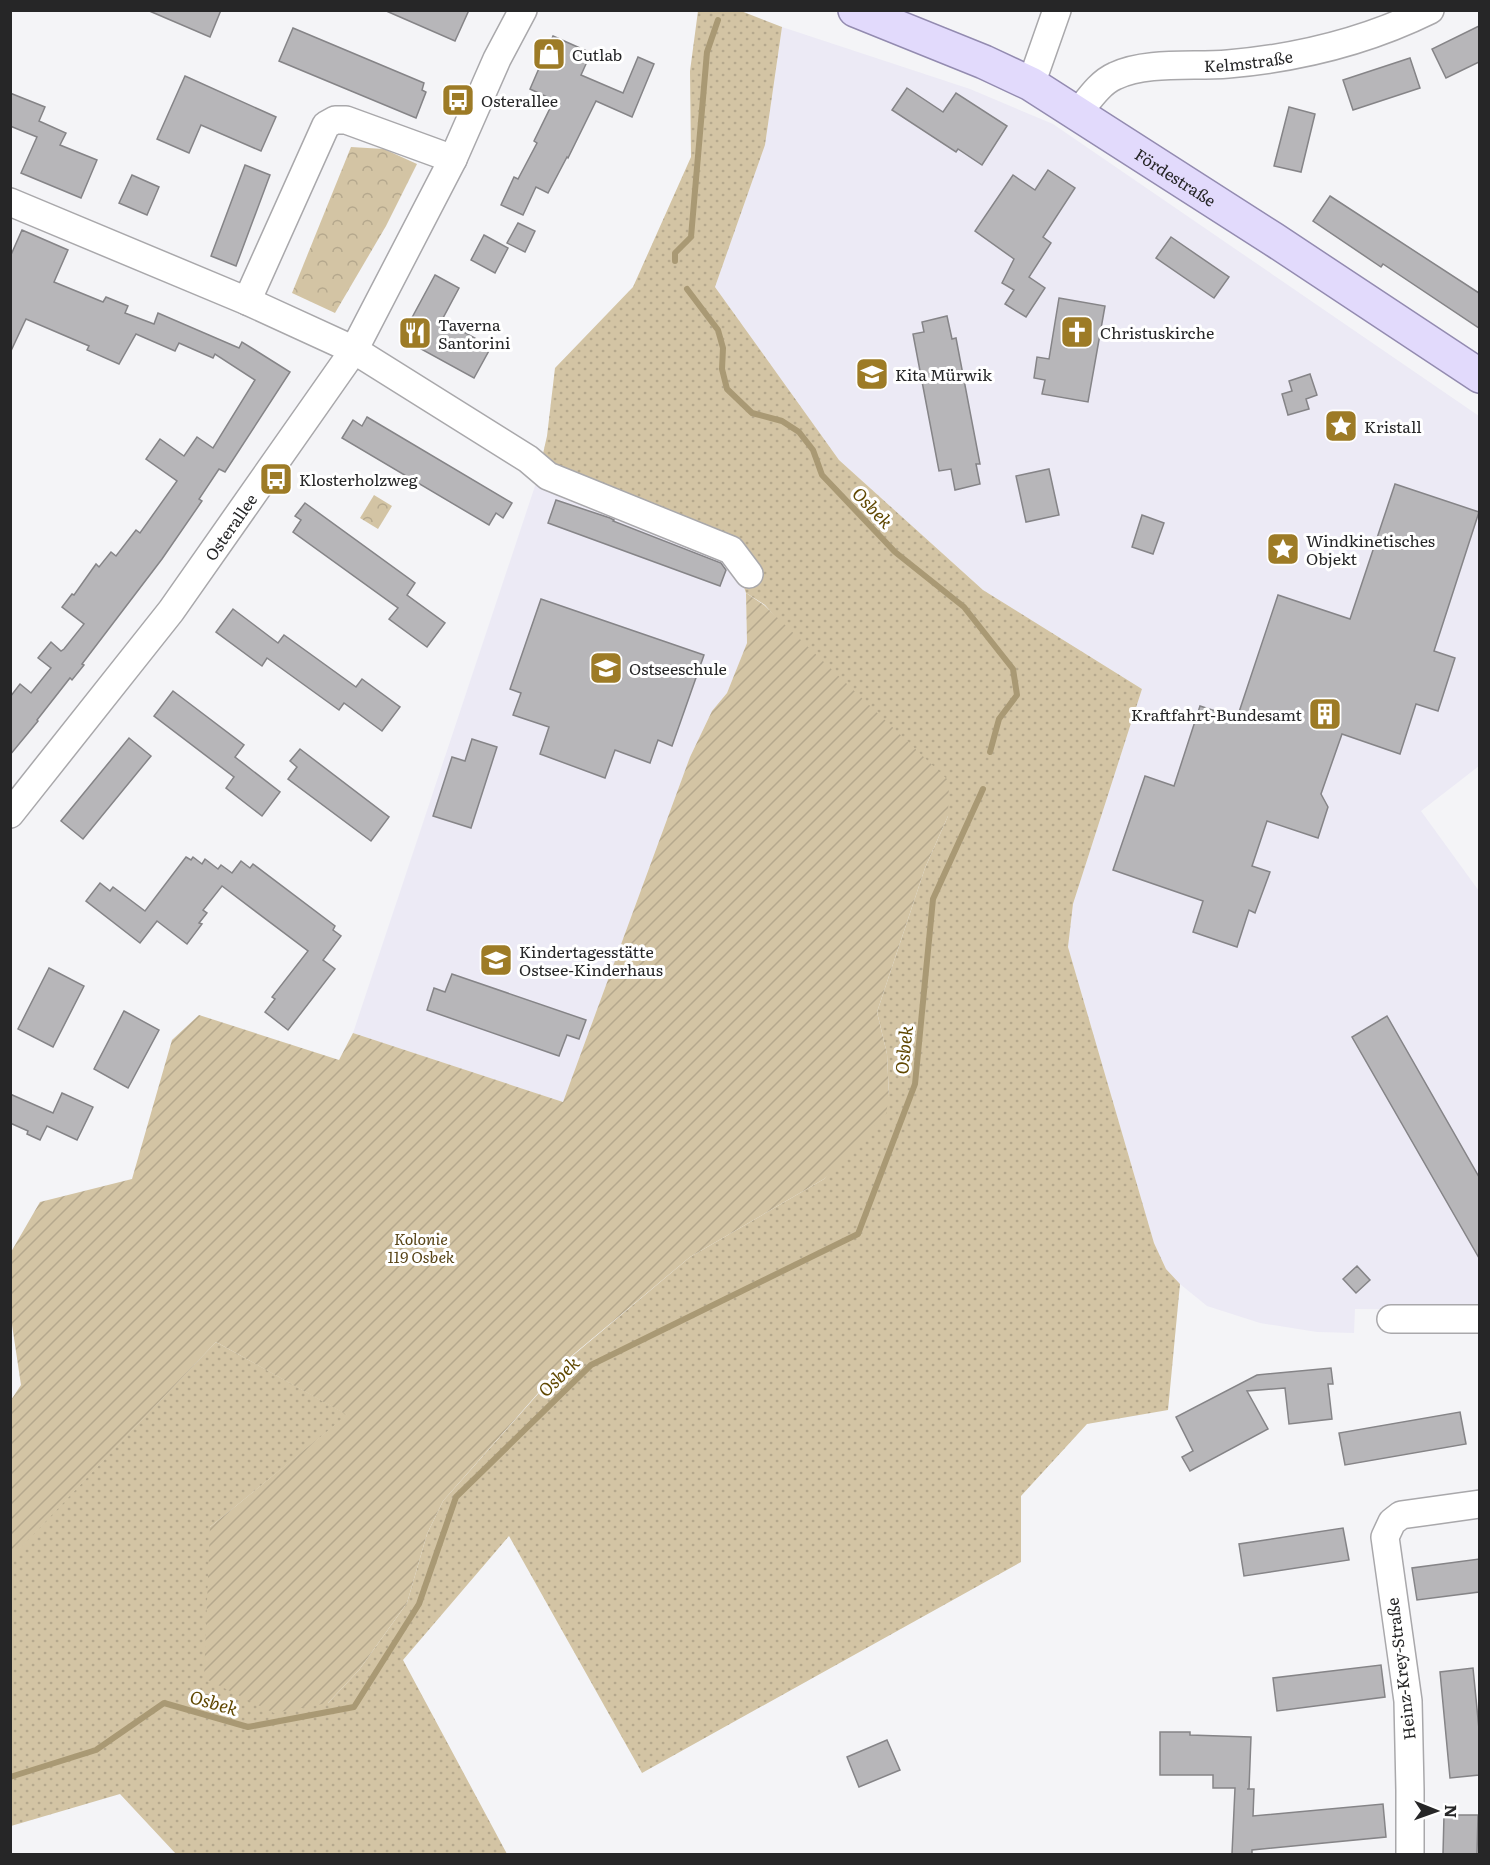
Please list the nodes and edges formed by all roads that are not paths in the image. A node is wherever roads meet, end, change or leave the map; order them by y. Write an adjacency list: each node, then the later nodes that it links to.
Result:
1 (523, 10): 7 (street, Osterallee)
2 (855, 10): 5 (main road, Fördestraße)
3 (1057, 10): 5 (street)
4 (1430, 10): 6 (street, Kelmstraße)
5 (1031, 84): 6 (main road, Fördestraße)
6 (1077, 114): 11 (main road, Fördestraße)
7 (453, 159): 9 (street); 10 (street, Osterallee)
8 (10, 202): 9 (street)
9 (247, 301): 10 (street)
10 (354, 350): 12 (street); 13 (street, Osterallee)
11 (1479, 376)
12 (748, 574)
13 (10, 814)
14 (1479, 1318): 15 (street)
15 (1391, 1319)
16 (1479, 1504): 17 (street, Heinz-Krey-Straße)
17 (1410, 1854)

